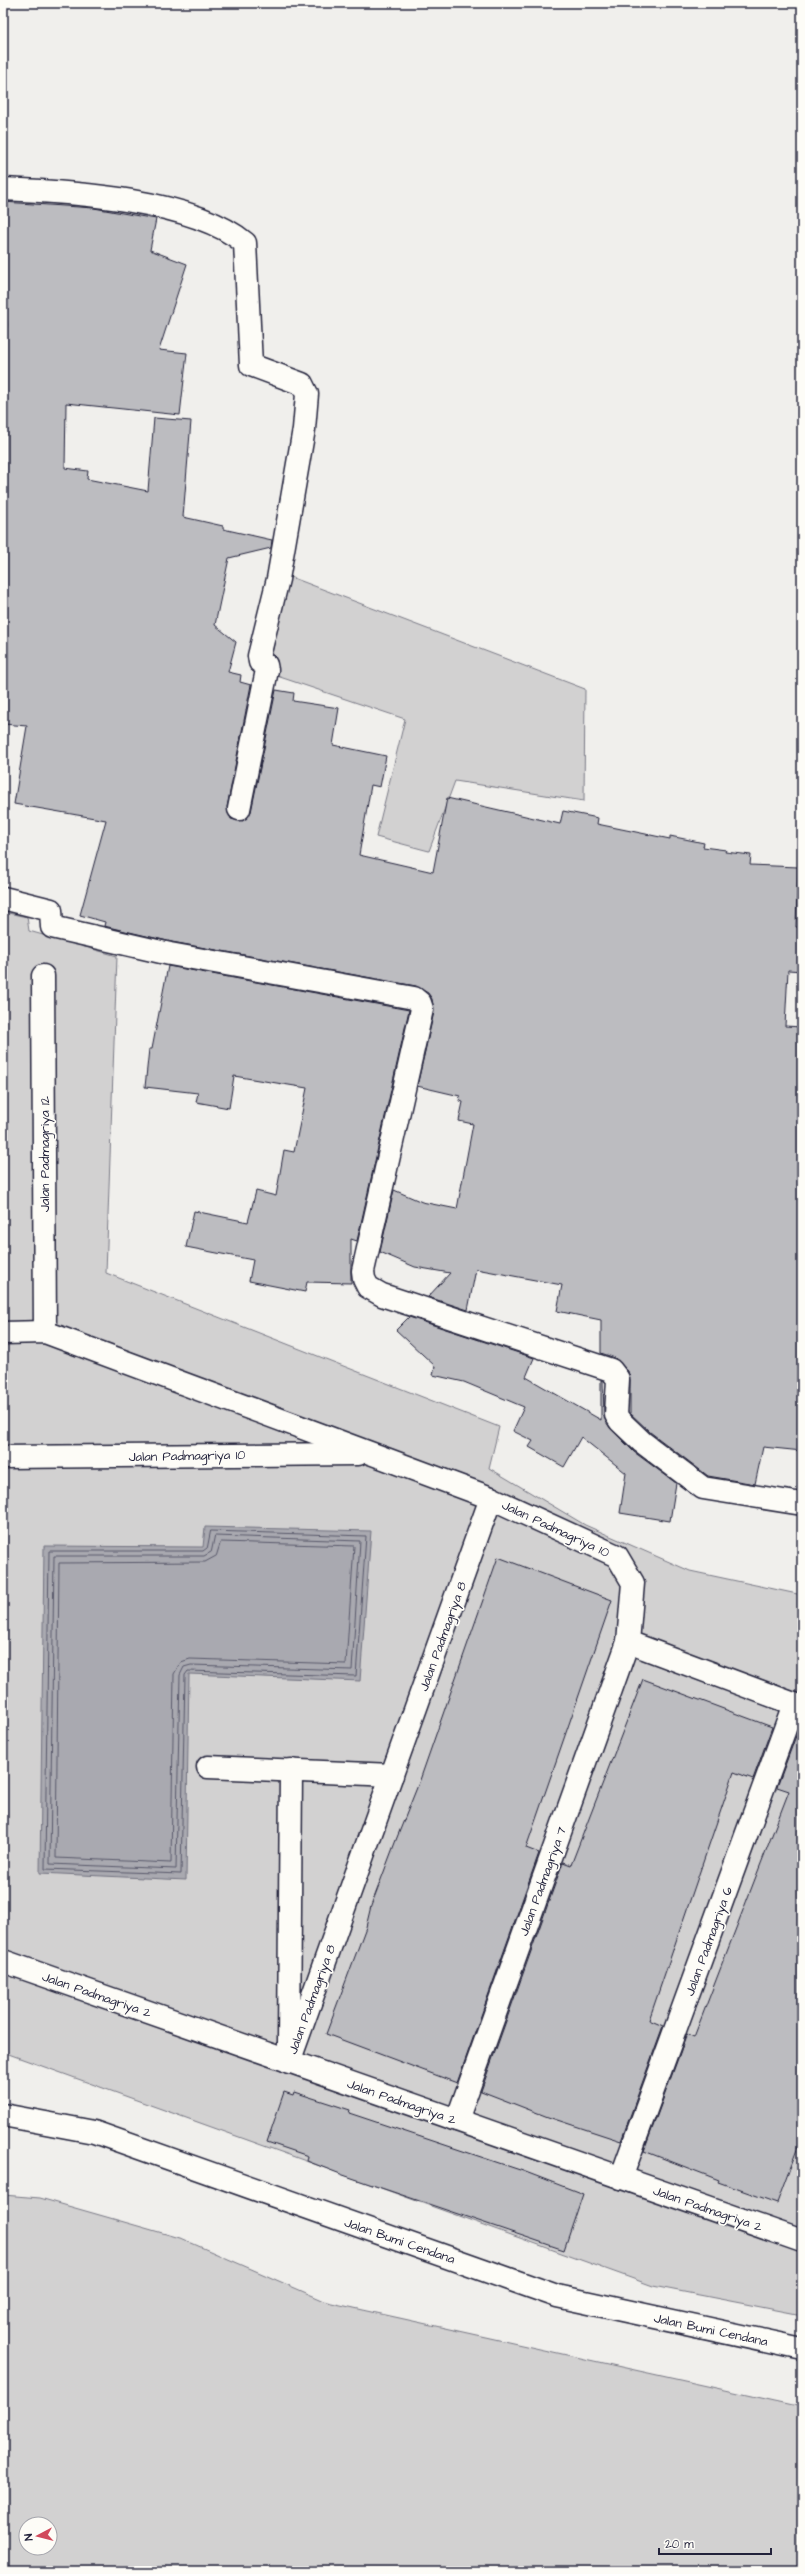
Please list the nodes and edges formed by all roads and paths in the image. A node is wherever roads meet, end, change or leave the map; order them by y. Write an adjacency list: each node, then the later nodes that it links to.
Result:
1 (3, 189): 2 (street)
2 (239, 809)
3 (3, 898): 10 (street)
4 (43, 976): 5 (street, Jalan Padmagriya 12)
5 (45, 1332): 6 (street); 7 (street, Jalan Padmagriya 10)
6 (3, 1333)
7 (372, 1454): 8 (street, Jalan Padmagriya 10); 9 (street, Jalan Padmagriya 10)
8 (3, 1457)
9 (491, 1498): 11 (street, Jalan Padmagriya 10); 15 (street, Jalan Padmagriya 8)
10 (802, 1504)
11 (628, 1642): 12 (street); 19 (street, Jalan Padmagriya 7)
12 (798, 1705): 20 (street, Jalan Padmagriya 6)
13 (208, 1767): 14 (street)
14 (291, 1770): 15 (street); 17 (street, Jalan Padmagriya 8)
15 (392, 1775): 17 (street, Jalan Padmagriya 8)
16 (3, 1961): 17 (street, Jalan Padmagriya 2)
17 (289, 2062): 19 (street, Jalan Padmagriya 2)
18 (3, 2115): 22 (street, Jalan Bumi Cendana)
19 (457, 2120): 20 (street, Jalan Padmagriya 2)
20 (621, 2178): 21 (street, Jalan Padmagriya 2)
21 (800, 2235)
22 (802, 2350)

